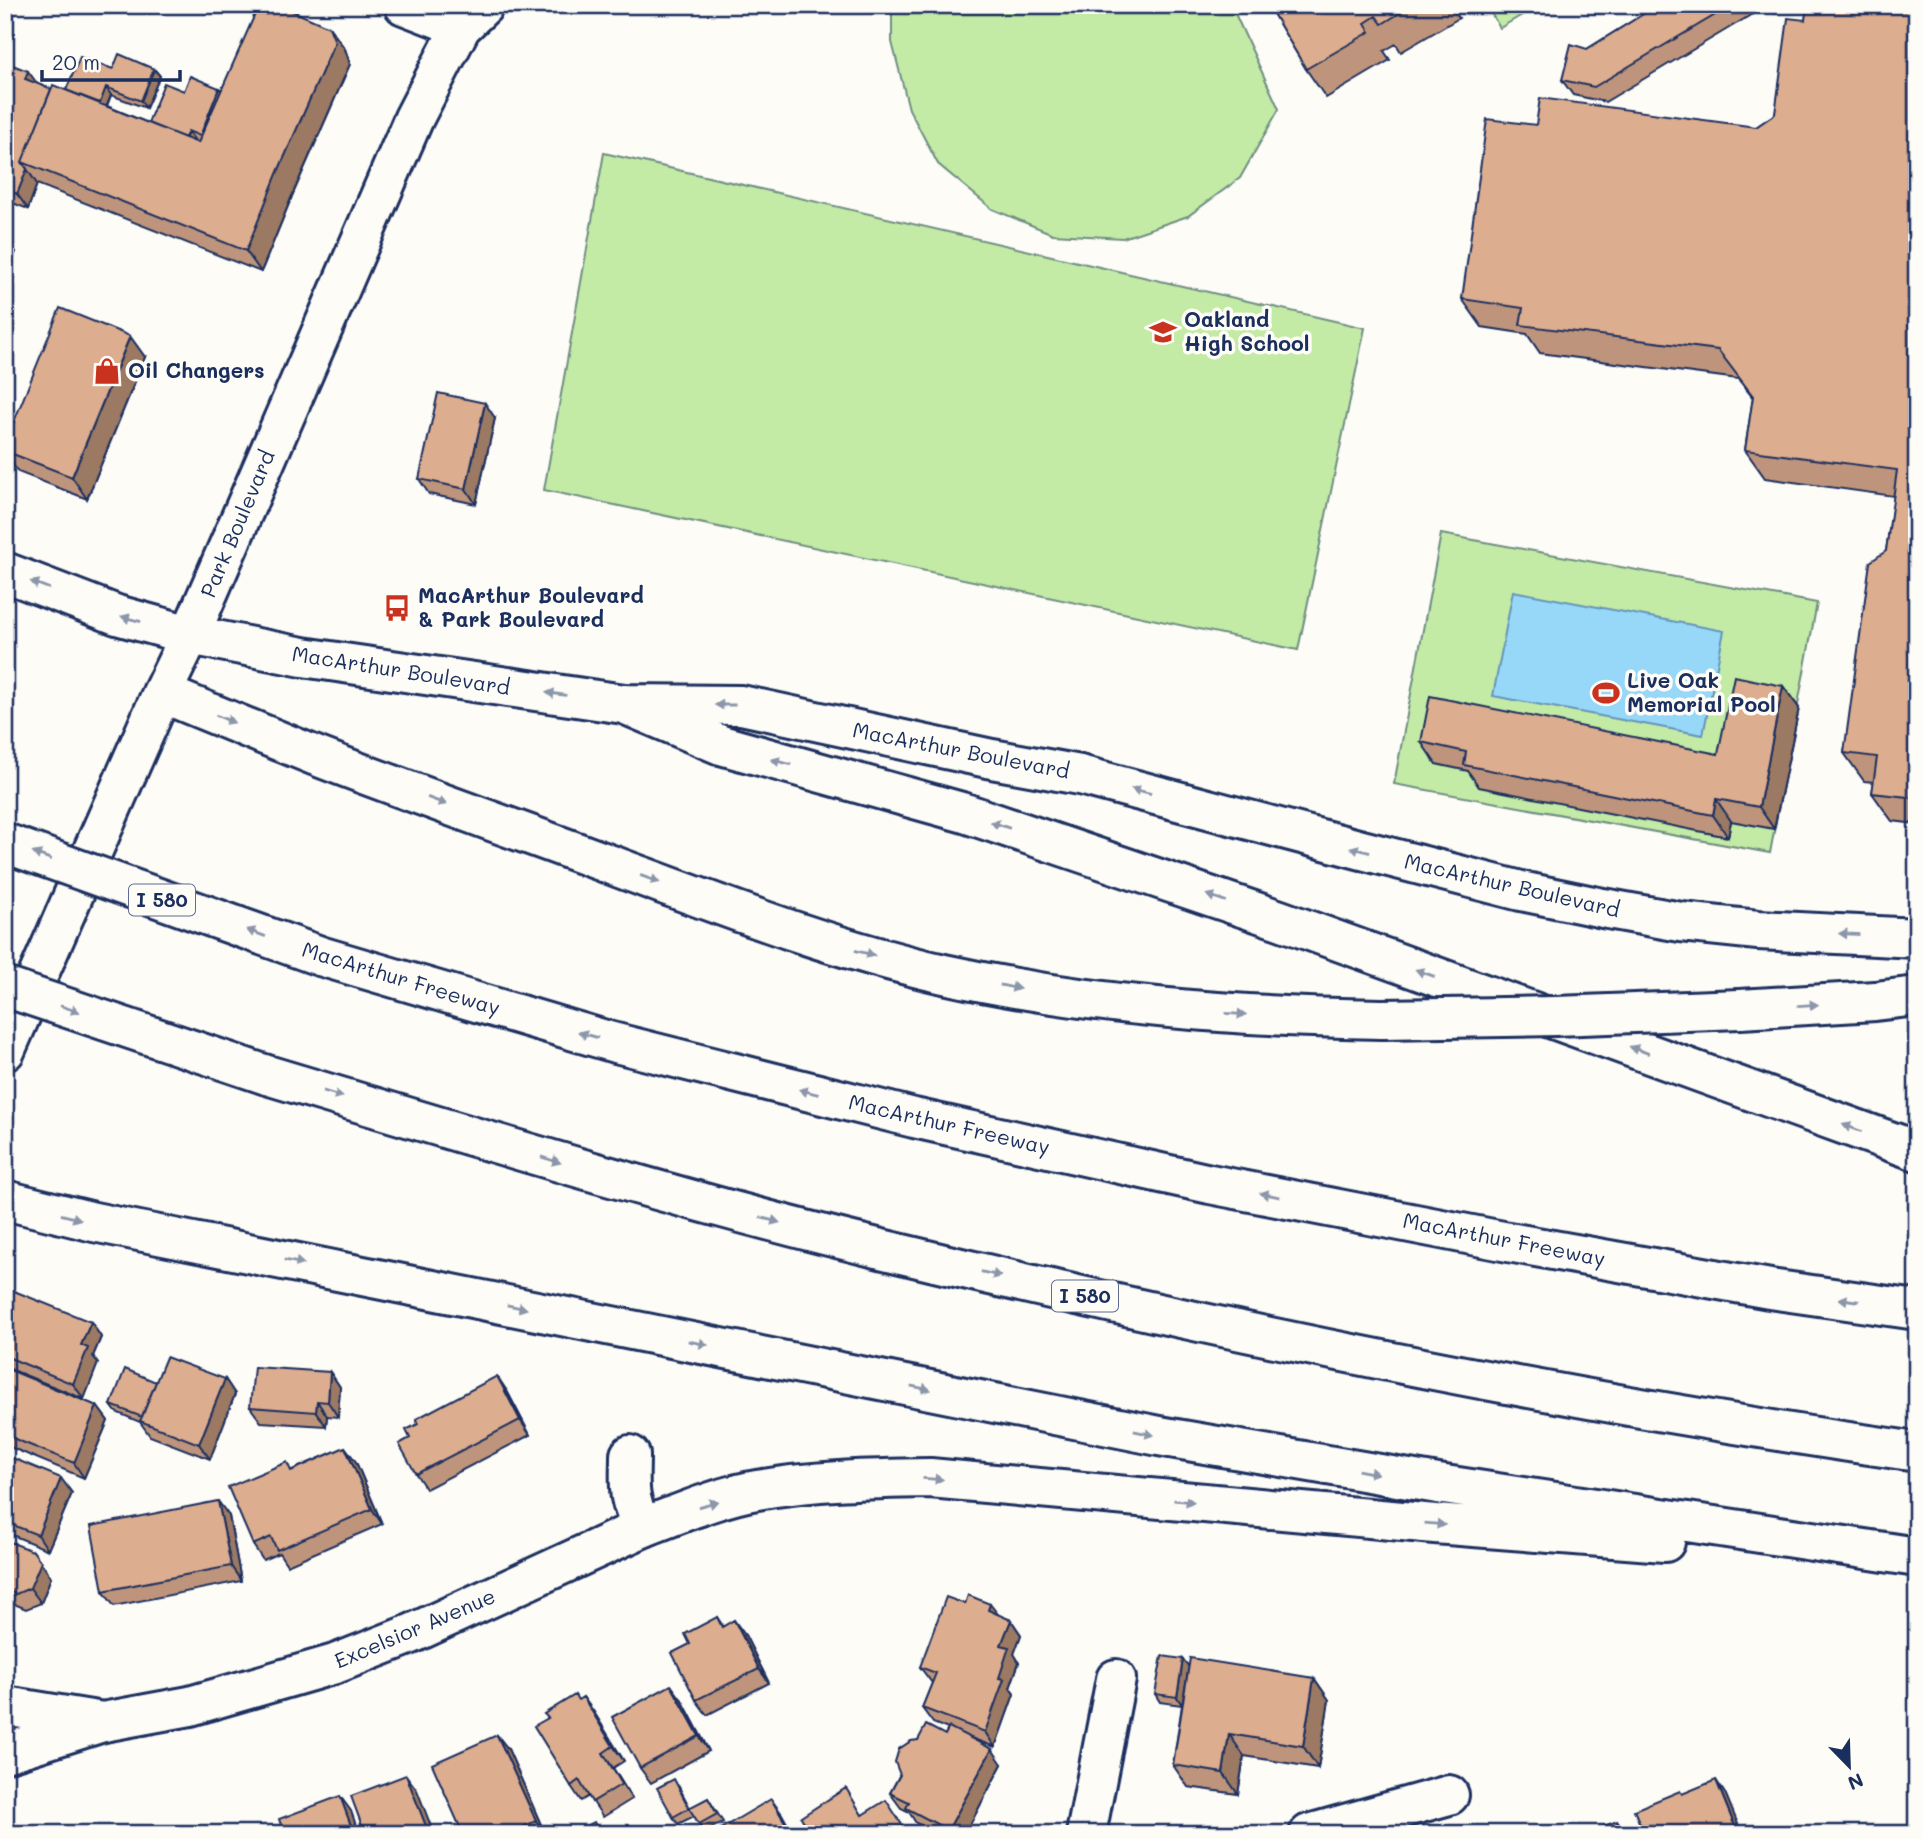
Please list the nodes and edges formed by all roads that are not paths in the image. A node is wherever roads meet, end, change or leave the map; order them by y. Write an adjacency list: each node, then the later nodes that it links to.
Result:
1 (404, 5): 2 (main road)
2 (473, 16): 4 (main road, Park Boulevard)
3 (5, 572): 4 (main road, MacArthur Boulevard, one-way to 3)
4 (190, 635): 5 (main road, Park Boulevard); 6 (main road, MacArthur Boulevard, one-way to 4)
5 (162, 693): 10 (main road, one-way to 10, bridge); 11 (main road, Park Boulevard)
6 (624, 704): 8 (main road, MacArthur Boulevard, one-way to 6); 12 (main road, one-way to 6)
7 (5, 843): 14 (main road, MacArthur Freeway / I 580, one-way to 7, bridge)
8 (1917, 937)
9 (5, 987): 15 (main road, I 580, one-way to 15, bridge)
10 (1917, 996)
11 (5, 1051)
12 (1917, 1151)
13 (5, 1200): 18 (main road, one-way to 18)
14 (1917, 1311)
15 (1917, 1452)
16 (631, 1455): 17 (main road)
17 (644, 1527): 18 (main road, Excelsior Avenue, one-way to 18); 21 (main road, Excelsior Avenue)
18 (1917, 1559)
19 (1116, 1679): 24 (main road)
20 (5, 1706): 21 (main road, Excelsior Avenue)
21 (103, 1722): 22 (main road, Excelsior Avenue)
22 (5, 1753)
23 (1449, 1795): 25 (main road)
24 (1086, 1834)
25 (1309, 1834)

